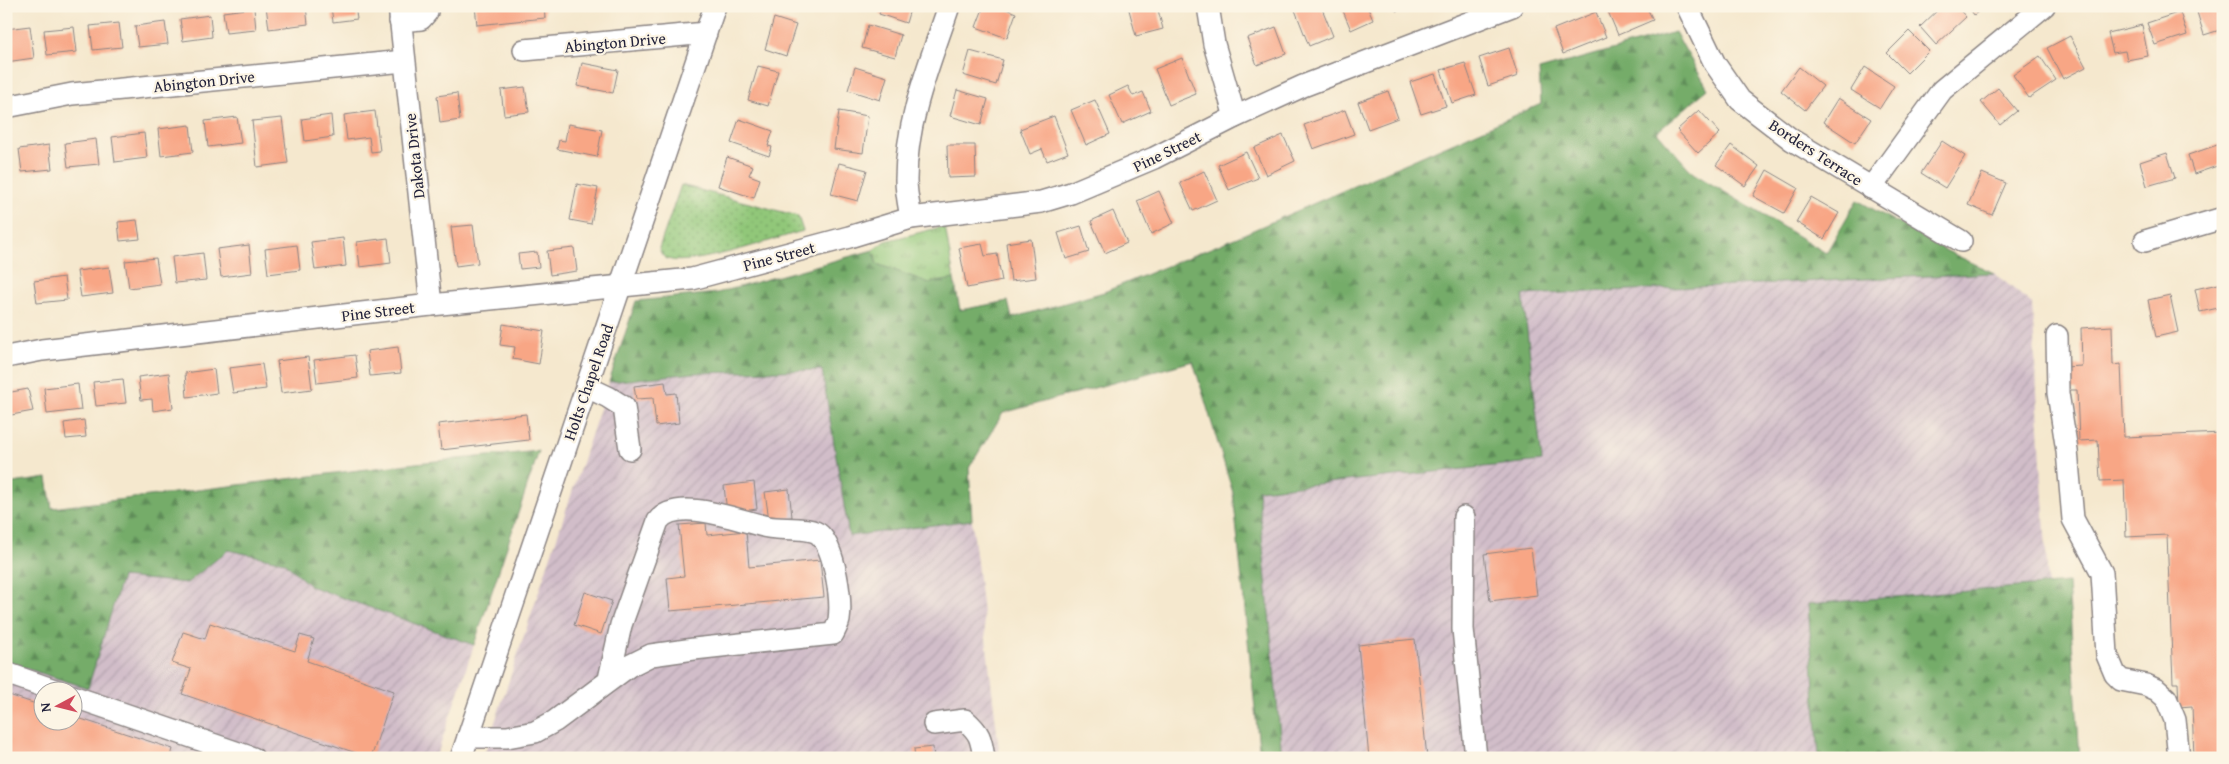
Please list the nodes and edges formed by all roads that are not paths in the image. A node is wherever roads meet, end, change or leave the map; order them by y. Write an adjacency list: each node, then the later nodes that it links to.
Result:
1 (426, 6): 8 (street)
2 (715, 6): 9 (street, Holts Chapel Road)
3 (949, 6): 15 (street)
4 (1208, 6): 13 (street)
5 (1512, 6): 13 (street, Pine Street)
6 (1687, 6): 14 (street, Borders Terrace)
7 (2044, 6): 14 (street)
8 (399, 14): 11 (street, Dakota Drive)
9 (706, 33): 10 (street, Abington Drive); 19 (street, Holts Chapel Road)
10 (524, 50)
11 (404, 61): 12 (street, Abington Drive); 20 (street, Dakota Drive)
12 (6, 107)
13 (1236, 117): 15 (street, Pine Street)
14 (1871, 188): 17 (street, Borders Terrace)
15 (911, 218): 19 (street, Pine Street)
16 (2223, 218): 18 (street)
17 (1961, 241)
18 (2145, 241)
19 (621, 285): 20 (street, Pine Street); 23 (street, Holts Chapel Road)
20 (431, 305): 22 (street, Pine Street)
21 (2057, 336): 36 (street)
22 (6, 356)
23 (587, 387): 24 (street); 31 (street, Holts Chapel Road)
24 (630, 449)
25 (1464, 518): 35 (street)
26 (6, 673): 28 (street)
27 (609, 679): 27 (street); 31 (street)
28 (32, 682)
29 (82, 699): 32 (street)
30 (934, 724): 34 (street)
31 (468, 736): 33 (street, Holts Chapel Road)
32 (253, 758)
33 (461, 758)
34 (984, 758)
35 (1476, 758)
36 (2179, 758)

